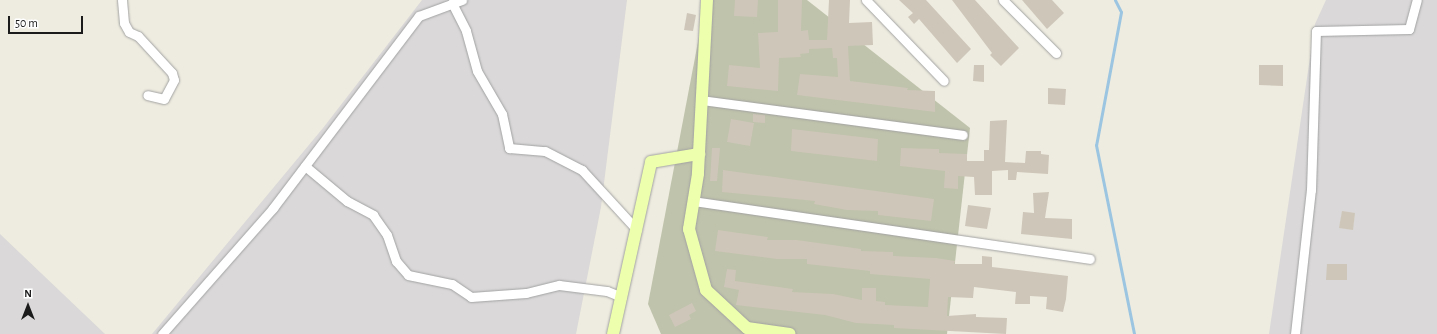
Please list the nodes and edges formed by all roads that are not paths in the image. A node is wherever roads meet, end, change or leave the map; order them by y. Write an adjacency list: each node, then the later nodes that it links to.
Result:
1 (122, 0): 10 (street)
2 (462, 0): 7 (street)
3 (707, 0): 11 (street)
4 (866, 0): 9 (street)
5 (1003, 0): 8 (street)
6 (1417, 0): 22 (street)
7 (452, 3): 14 (street); 16 (street)
8 (1056, 53)
9 (944, 80)
10 (147, 95)
11 (701, 100): 12 (street); 13 (street)
12 (964, 136)
13 (698, 154): 15 (street); 16 (street)
14 (305, 166): 18 (street); 19 (street)
15 (693, 201): 17 (street); 21 (street)
16 (637, 230): 18 (street)
17 (1090, 259)
18 (622, 297): 20 (street)
19 (162, 334)
20 (613, 334)
21 (790, 334)
22 (1295, 334)

